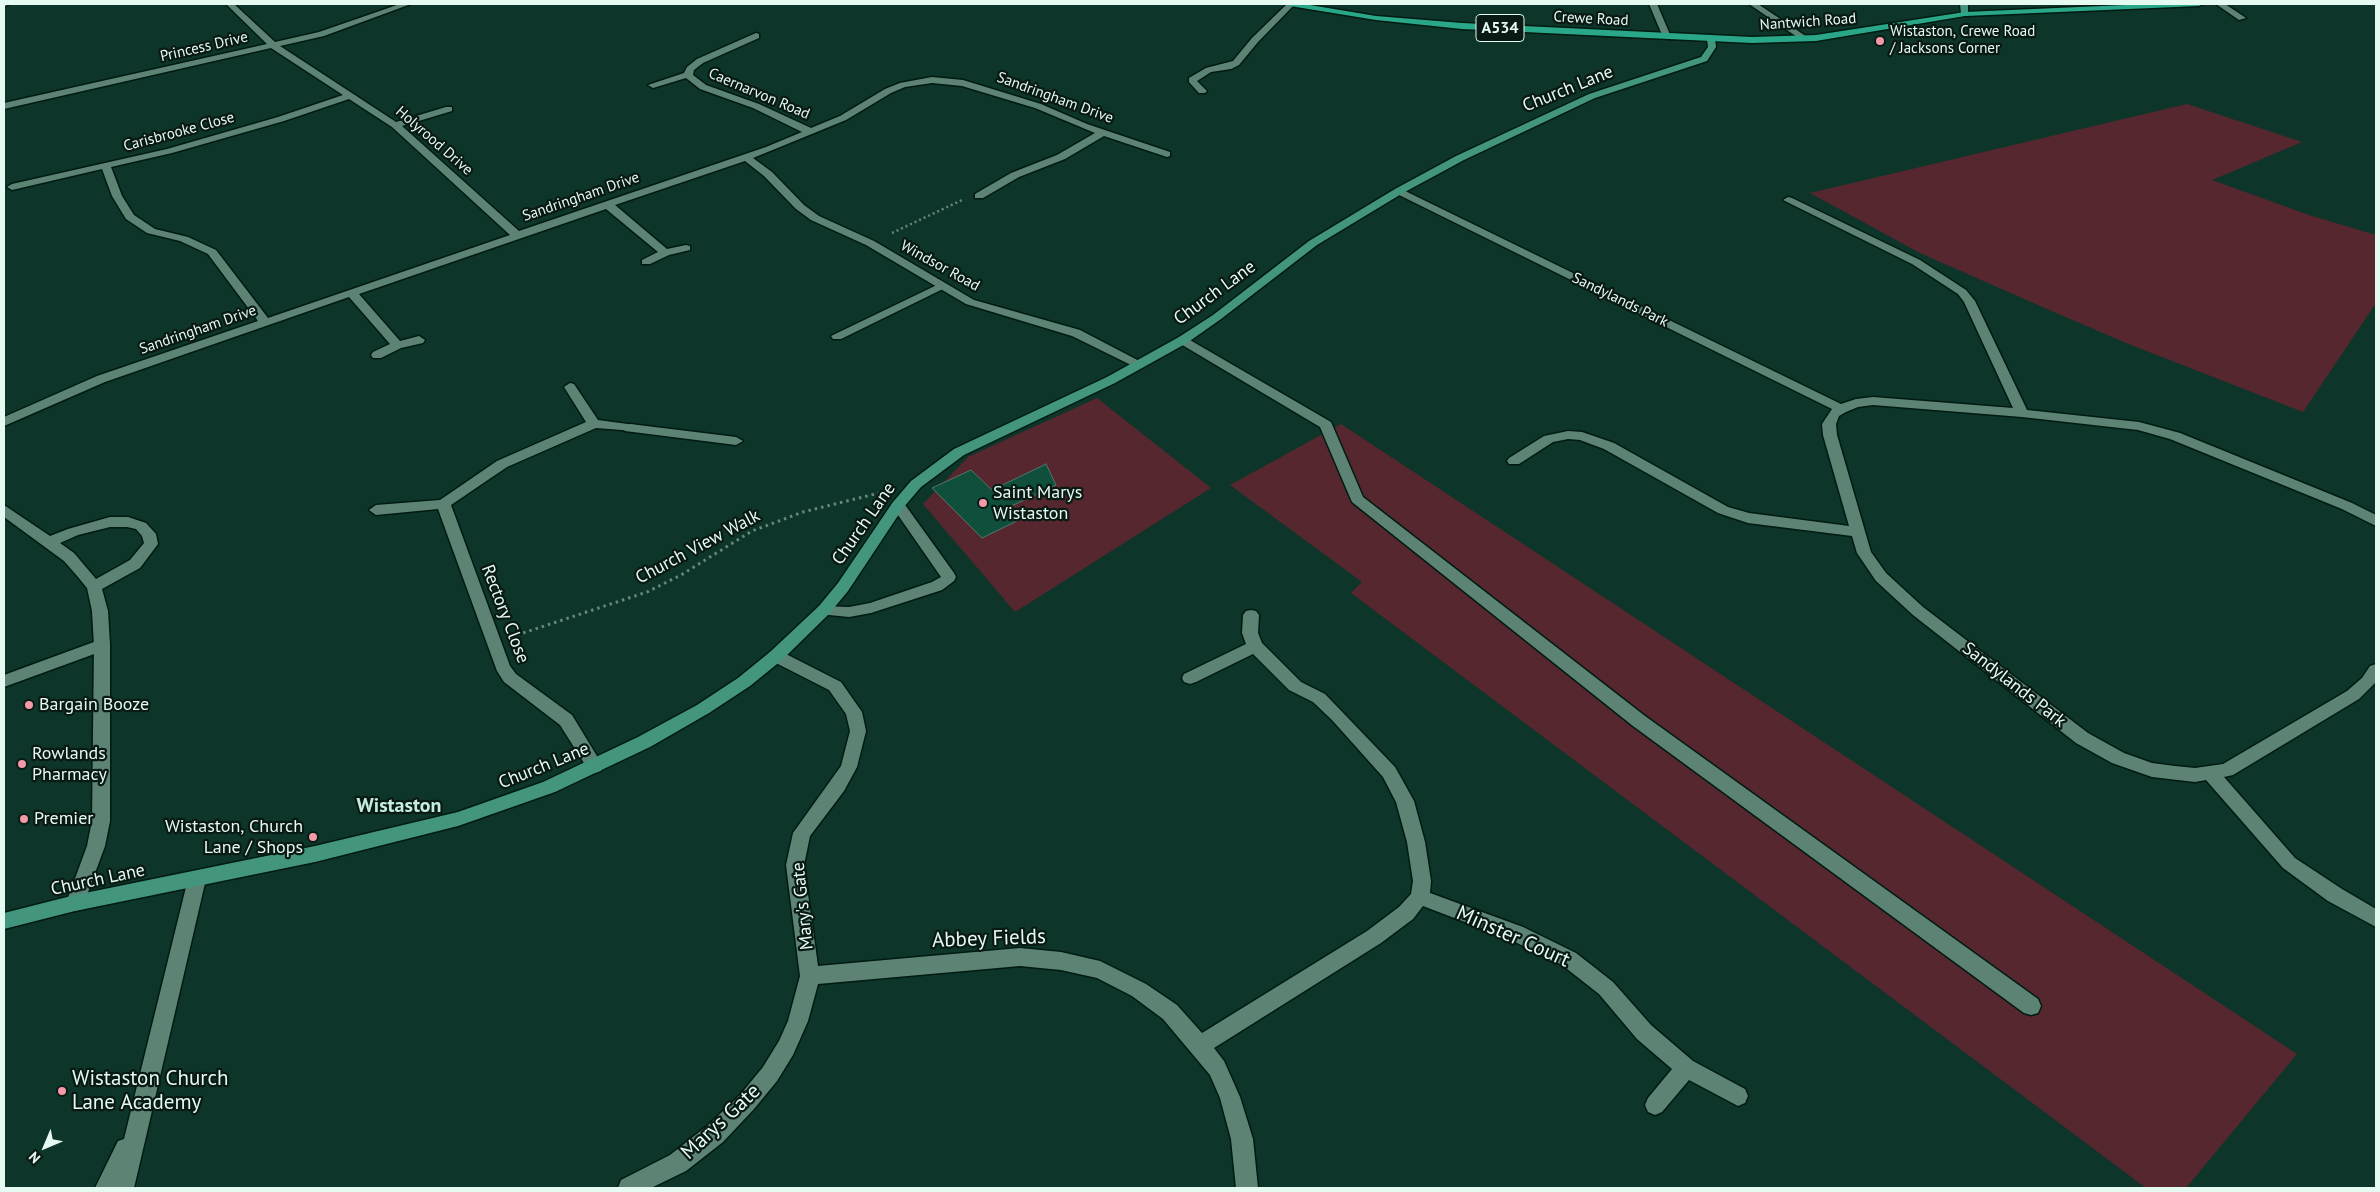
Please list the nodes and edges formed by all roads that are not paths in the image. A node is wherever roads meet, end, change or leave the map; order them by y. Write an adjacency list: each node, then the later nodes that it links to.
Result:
1 (230, 4): 15 (street, Holyrood Drive)
2 (407, 4): 15 (street, Princess Drive)
3 (1290, 4): 12 (main road, Crewe Road / A534); 18 (street)
4 (1652, 4): 12 (street)
5 (1753, 4): 14 (street)
6 (1964, 4): 9 (street)
7 (2199, 4): 9 (main road, A534)
8 (2220, 4): 10 (street)
9 (1965, 14): 14 (main road, Nantwich Road / A534)
10 (2242, 18)
11 (756, 36): 16 (street, Caernarvon Road)
12 (1667, 37): 13 (main road, Crewe Road / A534)
13 (1711, 39): 14 (main road, Nantwich Road / A534); 29 (street, Church Lane)
14 (1806, 39)
15 (274, 46): 19 (street, Holyrood Drive); 20 (street, Princess Drive)
16 (688, 75): 17 (street); 23 (street, Caernarvon Road)
17 (653, 85)
18 (1202, 90)
19 (350, 96): 22 (street, Holyrood Drive); 27 (street, Carisbrooke Close)
20 (4, 106)
21 (449, 109): 22 (street)
22 (395, 125): 33 (street, Holyrood Drive)
23 (811, 132): 24 (street, Sandringham Drive); 26 (street, Sandringham Drive)
24 (1104, 132): 25 (street, Sandringham Drive); 30 (street)
25 (1166, 154)
26 (746, 158): 32 (street, Sandringham Drive); 37 (street, Windsor Road)
27 (106, 167): 28 (street, Carisbrooke Close); 39 (street)
28 (12, 187)
29 (1400, 190): 42 (street, Church Lane); 47 (street, Sandylands Park)
30 (979, 196)
31 (1788, 200): 48 (street)
32 (607, 204): 33 (street, Sandringham Drive); 35 (street)
33 (517, 235): 38 (street, Sandringham Drive)
34 (686, 248): 35 (street)
35 (665, 253): 36 (street)
36 (646, 262)
37 (941, 286): 40 (street); 45 (street, Windsor Road)
38 (351, 292): 39 (street, Sandringham Drive); 43 (street)
39 (265, 322): 49 (street, Sandringham Drive)
40 (837, 336)
41 (419, 340): 43 (street)
42 (1183, 340): 45 (street, Church Lane); 77 (street)
43 (397, 345): 44 (street)
44 (377, 356)
45 (1139, 364): 54 (street, Church Lane)
46 (570, 386): 50 (street)
47 (1841, 409): 48 (street); 58 (street, Sandylands Park)
48 (2022, 413): 57 (street)
49 (4, 422)
50 (594, 424): 51 (street); 53 (street)
51 (736, 441)
52 (1514, 461): 58 (street)
53 (443, 504): 56 (street); 69 (street, Rectory Close)
54 (898, 505): 61 (street, Church Lane); 61 (street)
55 (4, 510): 59 (street)
56 (376, 510)
57 (2376, 521)
58 (1858, 532): 70 (street, Sandylands Park)
59 (48, 543): 60 (street); 60 (street)
60 (94, 587): 63 (street)
61 (824, 610): 65 (street, Church Lane)
62 (1251, 616): 64 (street)
63 (102, 645): 68 (street); 73 (street)
64 (1255, 646): 67 (street); 72 (street)
65 (776, 656): 69 (street, Church Lane); 76 (street, Mary's Gate)
66 (2376, 670): 70 (street, Sandylands Park)
67 (1190, 678)
68 (4, 681)
69 (595, 766): 71 (street, Church Lane)
70 (2211, 774): 74 (street)
71 (197, 879): 73 (street, Church Lane); 82 (street)
72 (1420, 897): 78 (street); 79 (street, Minster Court)
73 (76, 903): 75 (street, Church Lane)
74 (2376, 919)
75 (4, 921)
76 (810, 976): 78 (street, Abbey Fields); 85 (street, Marys Gate)
77 (2031, 1006)
78 (1200, 1046): 86 (street, Abbey Fields)
79 (1686, 1068): 80 (street, Minster Court); 81 (street)
80 (1738, 1096)
81 (1656, 1104)
82 (138, 1128): 83 (street); 84 (street)
83 (106, 1188)
84 (123, 1188)
85 (629, 1188)
86 (1247, 1188)

